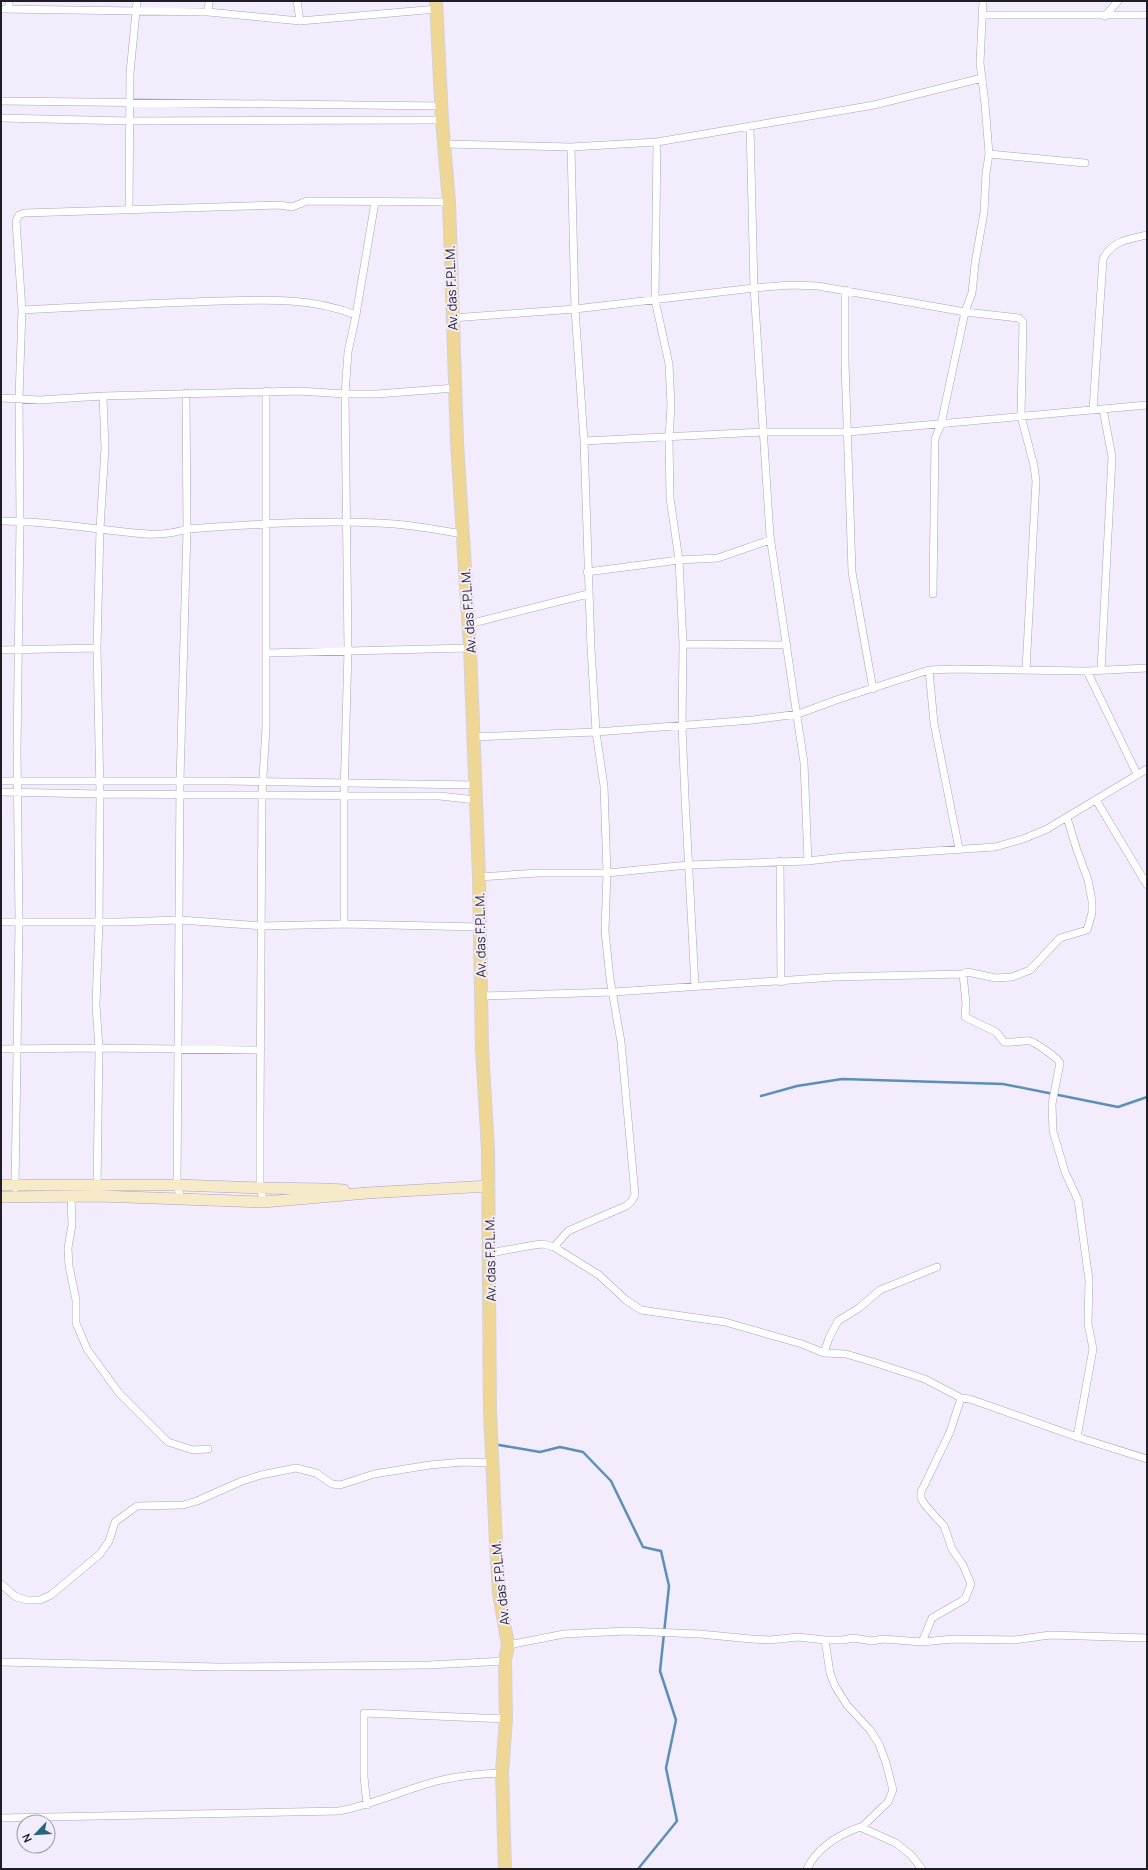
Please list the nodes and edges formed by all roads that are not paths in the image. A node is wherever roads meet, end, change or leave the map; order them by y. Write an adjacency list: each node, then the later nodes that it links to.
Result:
1 (9, 1): 9 (street)
2 (137, 1): 10 (street)
3 (209, 1): 11 (street)
4 (297, 1): 15 (street)
5 (983, 1): 12 (street)
6 (1118, 1): 14 (street)
7 (437, 5): 15 (street); 19 (main road, Av. das F.P.L.M.)
8 (1, 9): 9 (street)
9 (9, 9): 10 (street)
10 (137, 11): 11 (street); 18 (street)
11 (208, 12): 15 (street)
12 (983, 15): 14 (street); 16 (street)
13 (1147, 15): 14 (street)
14 (1105, 16)
15 (300, 21)
16 (982, 78): 23 (street); 27 (street)
17 (1, 101): 18 (street)
18 (131, 103): 19 (street); 22 (street)
19 (442, 106): 21 (main road, Av. das F.P.L.M.)
20 (1, 118): 22 (street)
21 (442, 120): 22 (street); 25 (main road, Av. das F.P.L.M.)
22 (130, 122): 31 (street)
23 (750, 126): 24 (street); 33 (street)
24 (657, 142): 26 (street); 35 (street)
25 (445, 144): 26 (street); 30 (main road, Av. das F.P.L.M.)
26 (571, 147): 36 (street)
27 (989, 154): 28 (street); 38 (street)
28 (1085, 162)
29 (375, 202): 30 (street); 31 (street); 39 (street)
30 (449, 202): 40 (main road, Av. das F.P.L.M.)
31 (129, 209): 37 (street)
32 (1147, 235): 50 (street)
33 (754, 288): 34 (street); 35 (street); 53 (street)
34 (846, 290): 38 (street); 54 (street)
35 (655, 300): 36 (street); 55 (street)
36 (575, 309): 40 (street); 56 (street)
37 (22, 310): 39 (street); 47 (street)
38 (965, 312): 51 (street); 52 (street)
39 (356, 315): 44 (street)
40 (452, 318): 41 (main road, Av. das F.P.L.M.)
41 (455, 388): 44 (street); 63 (main road, Av. das F.P.L.M.)
42 (266, 391): 43 (street); 44 (street); 60 (street)
43 (186, 393): 45 (street); 62 (street)
44 (344, 394): 59 (street)
45 (103, 396): 47 (street); 61 (street)
46 (1, 398): 47 (street)
47 (19, 398): 58 (street)
48 (1147, 405): 49 (street)
49 (1103, 409): 50 (street); 81 (street)
50 (1093, 410): 51 (street)
51 (1021, 416): 52 (street); 80 (street)
52 (941, 424): 54 (street); 68 (street)
53 (762, 432): 54 (street); 55 (street); 64 (street)
54 (848, 432): 83 (street)
55 (669, 438): 56 (street); 65 (street)
56 (584, 441): 66 (street)
57 (1, 521): 58 (street)
58 (20, 521): 61 (street); 74 (street)
59 (346, 522): 60 (street); 63 (street); 76 (street)
60 (266, 523): 62 (street); 77 (street)
61 (100, 529): 62 (street); 72 (street)
62 (187, 529): 93 (street)
63 (462, 534): 69 (main road, Av. das F.P.L.M.)
64 (770, 540): 65 (street); 71 (street)
65 (679, 560): 66 (street); 70 (street)
66 (587, 572): 67 (street)
67 (588, 594): 69 (street); 86 (street)
68 (933, 594)
69 (469, 624): 73 (main road, Av. das F.P.L.M.)
70 (683, 644): 71 (street); 85 (street)
71 (787, 645): 84 (street)
72 (97, 648): 74 (street); 92 (street)
73 (470, 648): 76 (street); 87 (main road, Av. das F.P.L.M.)
74 (18, 649): 75 (street); 91 (street)
75 (1, 650)
76 (348, 650): 77 (street); 95 (street)
77 (266, 653): 94 (street)
78 (1147, 668): 81 (street)
79 (929, 670): 80 (street); 83 (street); 106 (street)
80 (1026, 670): 82 (street)
81 (1101, 670): 82 (street)
82 (1087, 671): 89 (street)
83 (873, 689): 84 (street)
84 (798, 714): 85 (street); 108 (street)
85 (682, 726): 86 (street); 109 (street)
86 (596, 732): 87 (street); 110 (street)
87 (473, 737): 96 (main road, Av. das F.P.L.M.)
88 (1147, 769): 89 (street)
89 (1138, 774): 104 (street)
90 (1, 781): 91 (street)
91 (18, 781): 92 (street); 98 (street)
92 (100, 781): 93 (street); 99 (street)
93 (180, 781): 94 (street); 100 (street)
94 (262, 781): 95 (street); 101 (street)
95 (345, 783): 96 (street); 102 (street)
96 (476, 785): 103 (main road, Av. das F.P.L.M.)
97 (1, 792): 98 (street)
98 (18, 792): 99 (street); 115 (street)
99 (100, 794): 100 (street); 116 (street)
100 (180, 794): 101 (street); 113 (street)
101 (262, 794): 102 (street); 118 (street)
102 (344, 796): 103 (street); 117 (street)
103 (476, 800): 111 (main road, Av. das F.P.L.M.)
104 (1096, 800): 105 (street); 112 (street)
105 (1067, 818): 106 (street); 120 (street)
106 (959, 850): 108 (street)
107 (780, 861): 108 (street); 109 (street); 121 (street)
108 (808, 861)
109 (688, 865): 110 (street); 122 (street)
110 (607, 873): 111 (street); 123 (street)
111 (479, 877): 119 (main road, Av. das F.P.L.M.)
112 (1147, 884)
113 (180, 920): 116 (street); 118 (street); 128 (street)
114 (1, 922): 115 (street)
115 (19, 922): 116 (street); 127 (street)
116 (99, 922): 125 (street)
117 (344, 924): 118 (street); 119 (street)
118 (262, 926): 129 (street)
119 (480, 927): 124 (main road, Av. das F.P.L.M.)
120 (963, 974): 121 (street); 148 (street)
121 (781, 982): 122 (street)
122 (695, 986): 123 (street)
123 (614, 992): 124 (street); 143 (street)
124 (480, 996): 134 (main road, Av. das F.P.L.M.)
125 (99, 1048): 127 (street); 128 (street); 131 (street)
126 (1, 1049): 127 (street)
127 (17, 1049): 132 (street)
128 (178, 1049): 129 (street); 133 (street)
129 (261, 1050): 135 (street)
130 (1, 1184): 132 (street)
131 (96, 1184): 132 (street); 133 (street); 138 (street)
132 (15, 1185): 140 (street)
133 (177, 1185): 135 (street); 141 (street)
134 (489, 1186): 136 (street); 144 (main road, Av. das F.P.L.M.)
135 (260, 1188): 136 (street); 142 (street)
136 (367, 1193): 142 (street)
137 (71, 1196): 138 (street); 140 (street); 149 (street)
138 (99, 1196): 141 (street)
139 (1, 1197): 140 (street)
140 (16, 1197)
141 (181, 1200): 142 (street)
142 (264, 1202)
143 (554, 1247): 144 (street); 146 (street)
144 (490, 1253): 151 (main road, Av. das F.P.L.M.)
145 (937, 1267): 146 (street)
146 (824, 1353): 147 (street)
147 (961, 1398): 148 (street); 155 (street)
148 (1077, 1437): 150 (street)
149 (208, 1449)
150 (1147, 1459)
151 (493, 1463): 152 (street); 156 (main road, Av. das F.P.L.M.)
152 (1, 1584)
153 (1147, 1638): 155 (street)
154 (825, 1640): 155 (street); 156 (street); 163 (street)
155 (922, 1642)
156 (508, 1645): 158 (main road, Av. das F.P.L.M.)
157 (1, 1662): 158 (street)
158 (505, 1662): 159 (main road, Av. das F.P.L.M.)
159 (506, 1719): 160 (main road, Av. das F.P.L.M.); 161 (street)
160 (502, 1773): 161 (street); 164 (main road, Av. das F.P.L.M.)
161 (367, 1805): 162 (street)
162 (1, 1818)
163 (862, 1827): 165 (street); 166 (street)
164 (505, 1869)
165 (807, 1869)
166 (922, 1869)

